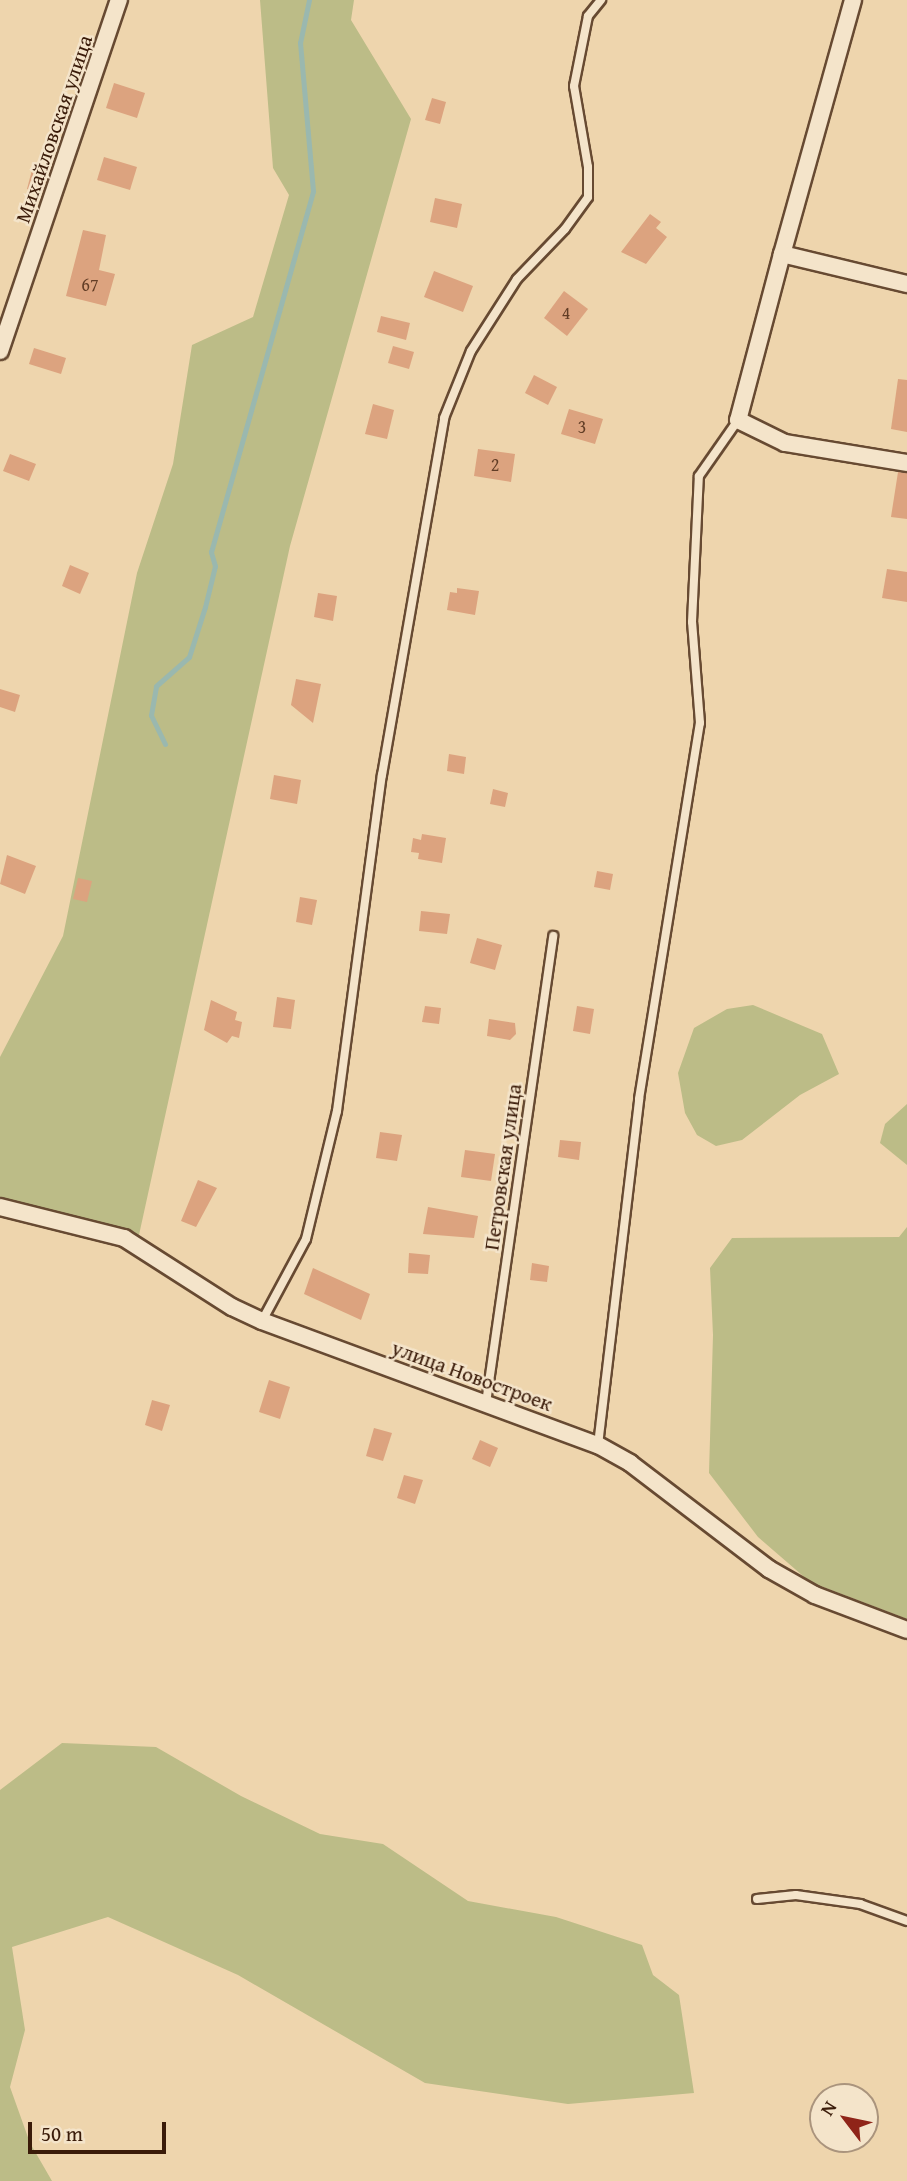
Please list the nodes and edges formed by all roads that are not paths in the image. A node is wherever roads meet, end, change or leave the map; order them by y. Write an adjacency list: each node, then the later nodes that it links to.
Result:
1 (119, 0): 6 (street, Михайловская улица)
2 (601, 0): 11 (lane)
3 (853, 0): 4 (street)
4 (782, 254): 5 (street); 7 (street)
5 (907, 284)
6 (0, 351)
7 (738, 420): 8 (street); 13 (lane)
8 (907, 463)
9 (553, 936): 12 (lane, Петровская улица)
10 (0, 1207): 11 (street, улица Новостроек)
11 (262, 1321): 12 (street, улица Новостроек)
12 (486, 1403): 13 (street, улица Новостроек)
13 (598, 1445): 14 (street, улица Новостроек)
14 (907, 1630)
15 (757, 1899): 16 (lane)
16 (907, 1921)

